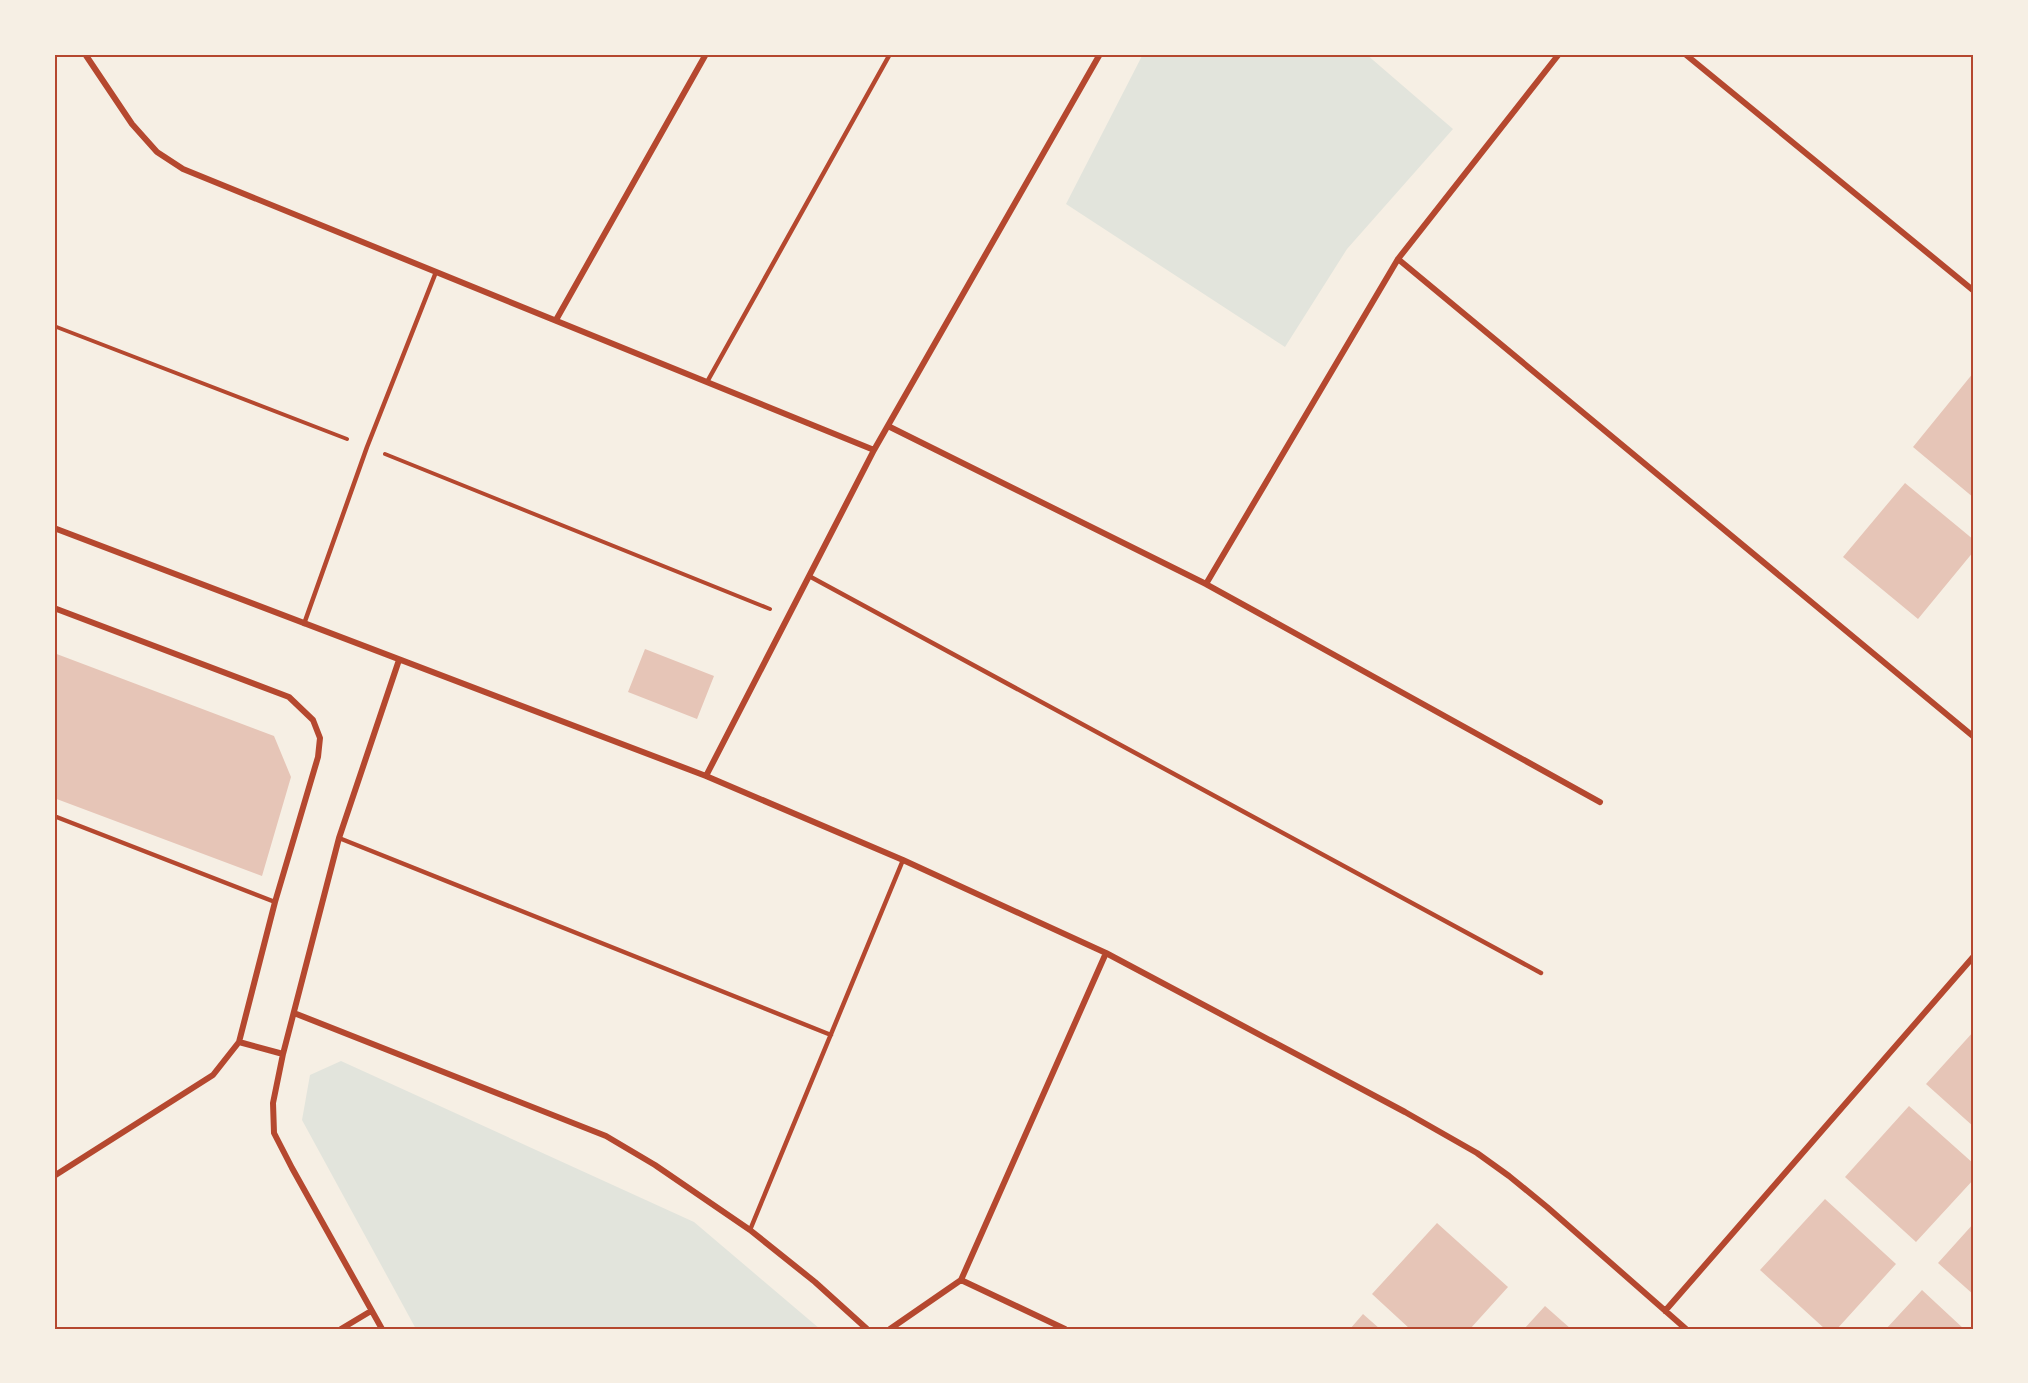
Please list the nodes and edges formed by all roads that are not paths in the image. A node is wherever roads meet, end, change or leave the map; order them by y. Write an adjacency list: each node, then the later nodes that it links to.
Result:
1 (85, 54): 8 (street)
2 (706, 54): 10 (street)
3 (890, 54): 11 (lane)
4 (1100, 54): 12 (street)
5 (1559, 54): 7 (street)
6 (1685, 54): 9 (street)
7 (1398, 259): 16 (street); 20 (street)
8 (436, 272): 10 (street); 18 (lane)
9 (1974, 291)
10 (556, 320): 11 (street)
11 (707, 382): 13 (street)
12 (888, 426): 13 (street); 16 (street)
13 (874, 450): 15 (street)
14 (54, 528): 18 (street)
15 (809, 576): 21 (street); 29 (lane)
16 (1206, 584): 22 (street)
17 (54, 608): 26 (street)
18 (304, 624): 19 (street)
19 (399, 660): 21 (street); 24 (street)
20 (1974, 737)
21 (706, 776): 25 (street)
22 (1600, 802)
23 (54, 816): 26 (lane)
24 (339, 838): 30 (street); 31 (lane)
25 (903, 860): 27 (street); 31 (lane)
26 (275, 902): 32 (street)
27 (1106, 953): 36 (street); 38 (street)
28 (1974, 956): 38 (street)
29 (1541, 973)
30 (294, 1013): 33 (street); 35 (street)
31 (831, 1035): 35 (lane)
32 (239, 1042): 33 (street); 34 (street)
33 (283, 1054): 37 (street)
34 (54, 1176)
35 (750, 1230): 41 (street)
36 (961, 1280): 42 (street); 43 (street)
37 (371, 1311): 39 (street); 40 (street)
38 (1665, 1311): 44 (street)
39 (341, 1329)
40 (382, 1329)
41 (867, 1329)
42 (890, 1329)
43 (1065, 1329)
44 (1686, 1329)

